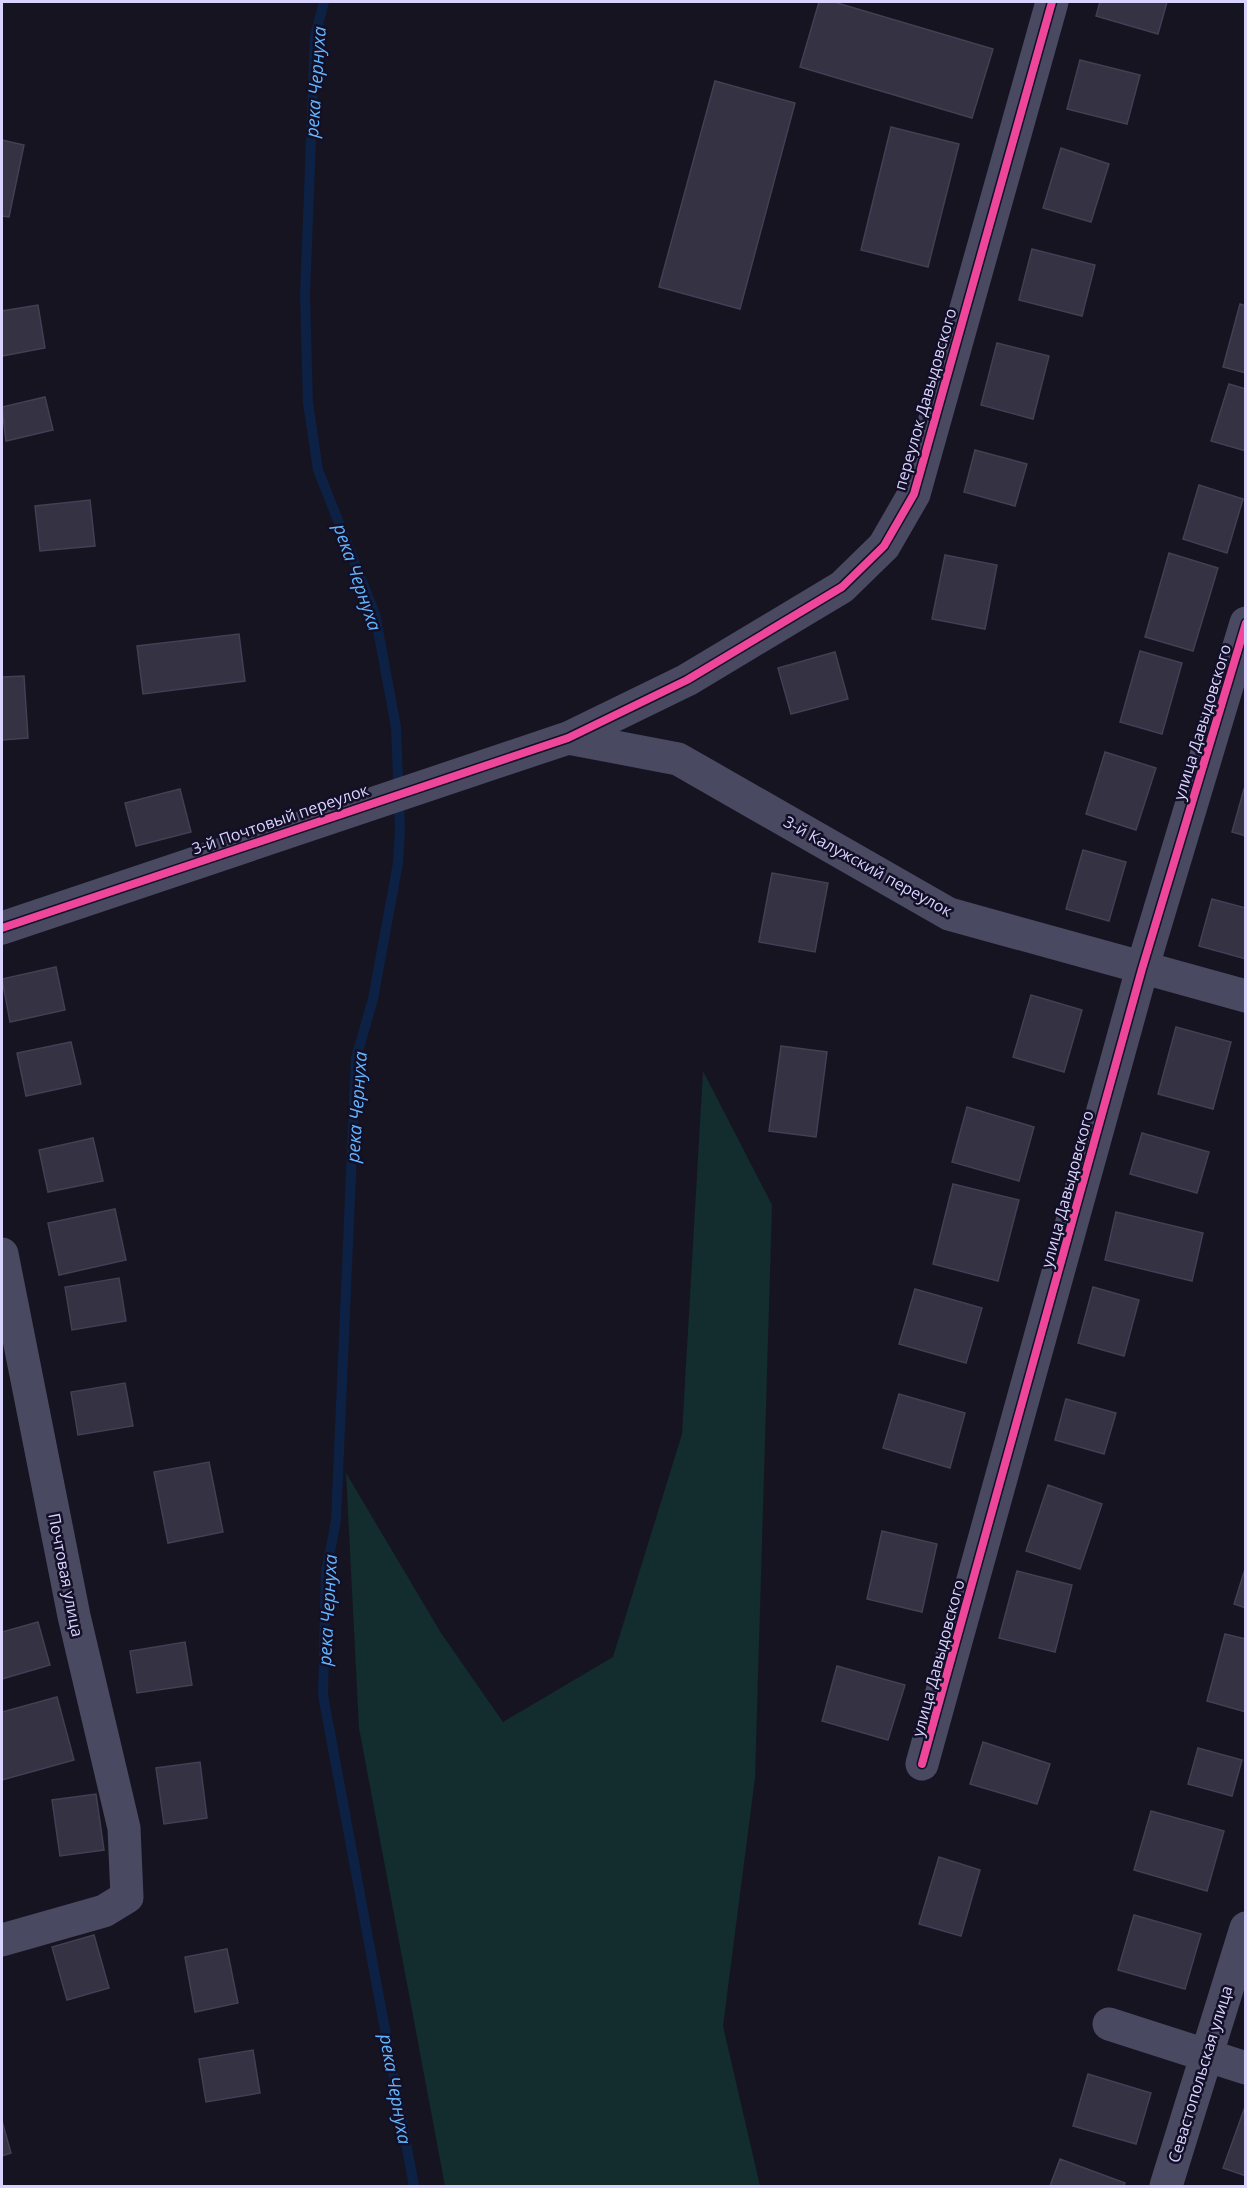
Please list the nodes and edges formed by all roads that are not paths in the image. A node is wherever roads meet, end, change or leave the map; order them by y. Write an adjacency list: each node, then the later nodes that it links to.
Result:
1 (1052, 2): 3 (street, переулок Давыдовского)
2 (1245, 623): 5 (street, улица Давыдовского)
3 (568, 738): 4 (street, 3-й Почтовый переулок); 5 (street, 3-й Калужский переулок)
4 (2, 928)
5 (1142, 969): 6 (street, 3-й Калужский переулок); 8 (street, улица Давыдовского)
6 (1245, 996)
7 (2, 1254): 10 (street, Почтовая улица)
8 (922, 1764)
9 (1245, 1928): 12 (street, Севастопольская улица)
10 (2, 1940)
11 (1109, 2024): 12 (street)
12 (1207, 2055): 13 (street); 14 (street, Севастопольская улица)
13 (1245, 2068)
14 (1166, 2187)

